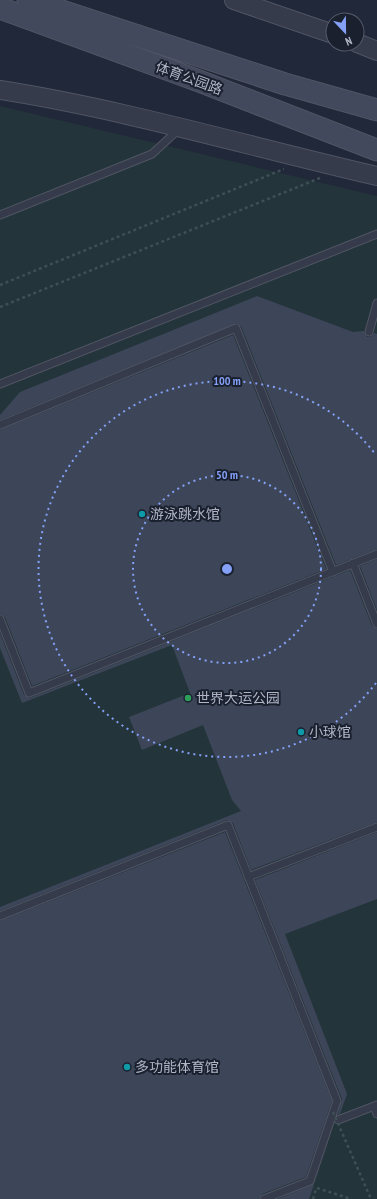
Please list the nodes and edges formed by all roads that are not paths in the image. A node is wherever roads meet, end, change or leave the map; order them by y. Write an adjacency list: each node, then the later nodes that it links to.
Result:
1 (28, 0): 8 (main road, 体育公园路)
2 (234, 0): 4 (street)
3 (0, 8): 10 (main road, 体育公园路)
4 (325, 31)
5 (365, 46): 6 (street)
6 (377, 51)
7 (0, 90): 9 (street)
8 (377, 110)
9 (180, 128): 11 (street); 12 (lane)
10 (377, 150)
11 (377, 176)
12 (0, 214)
13 (377, 234): 16 (lane)
14 (377, 303): 15 (lane)
15 (369, 332)
16 (0, 384)
17 (0, 425): 20 (lane)
18 (377, 554): 19 (lane)
19 (353, 563): 20 (lane); 22 (lane)
20 (332, 572): 21 (lane)
21 (0, 619)
22 (377, 624)
23 (377, 827): 24 (lane)
24 (248, 877): 25 (lane); 29 (lane)
25 (0, 916)
26 (375, 1105): 27 (lane); 28 (lane)
27 (377, 1114)
28 (338, 1120)
29 (264, 1199)

